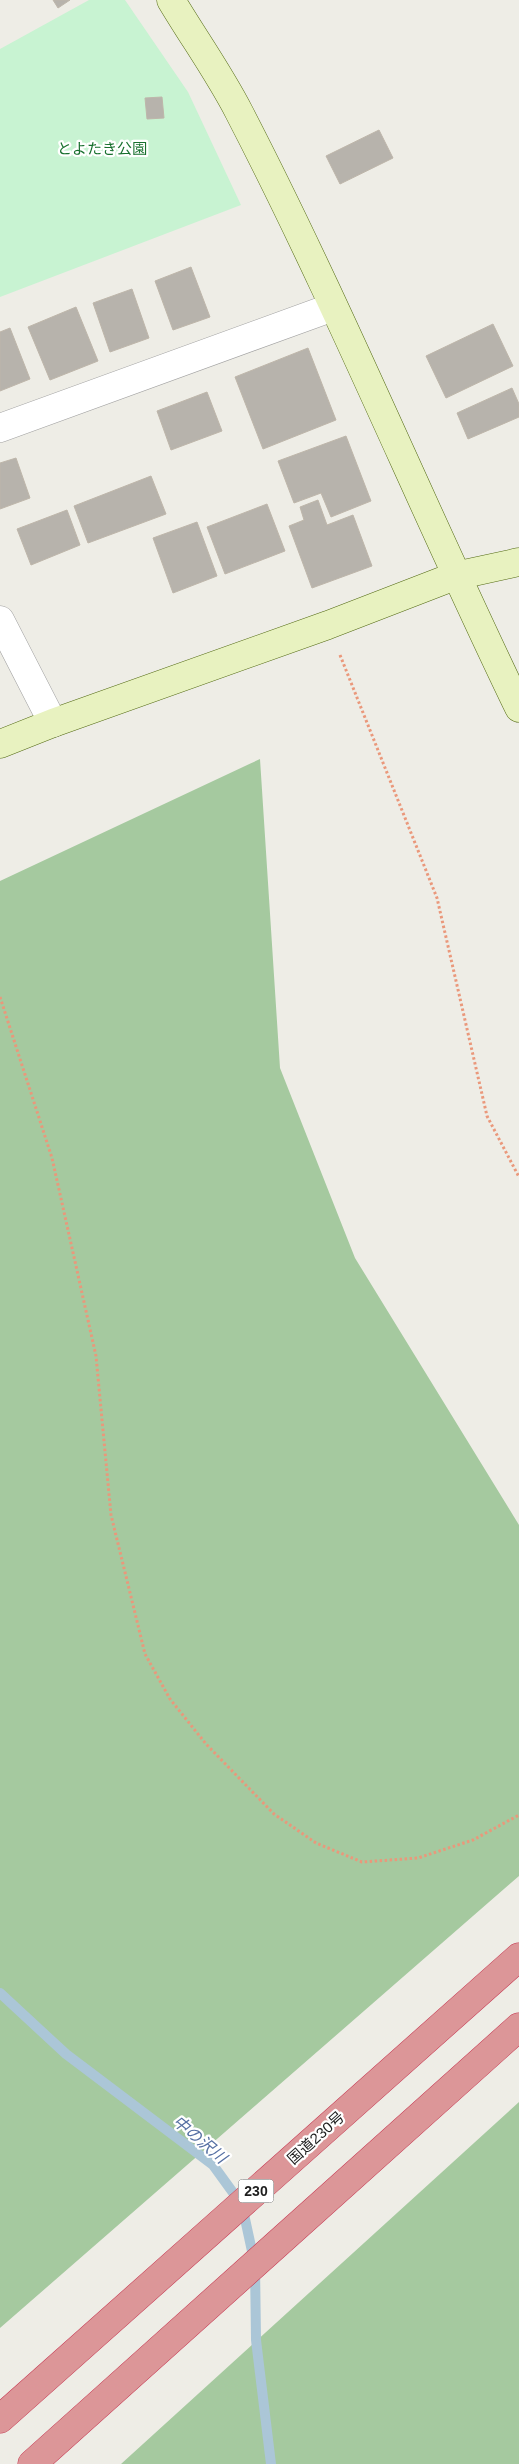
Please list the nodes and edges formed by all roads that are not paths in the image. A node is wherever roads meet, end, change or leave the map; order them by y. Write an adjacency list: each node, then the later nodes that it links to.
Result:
1 (171, 0): 2 (street)
2 (333, 307): 3 (street); 5 (street)
3 (0, 428)
4 (519, 562): 5 (street)
5 (455, 576): 7 (street); 8 (street)
6 (0, 620): 8 (street)
7 (519, 708)
8 (53, 723): 9 (street)
9 (0, 744)
10 (516, 1960): 12 (highway, 国道230号 / 230)
11 (519, 2027): 13 (highway)
12 (0, 2419)
13 (32, 2464)

